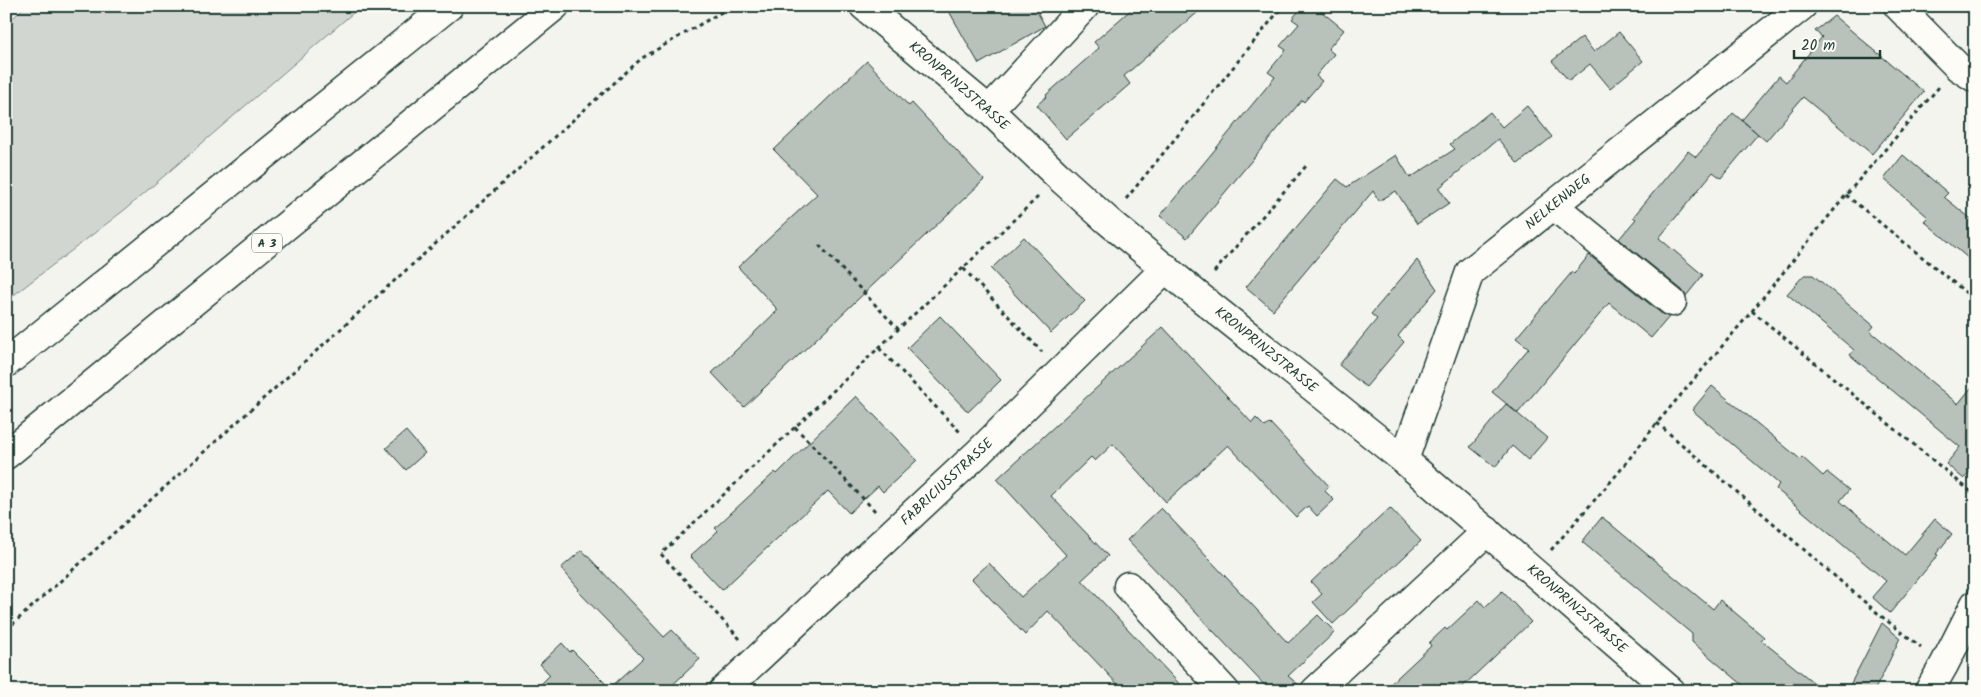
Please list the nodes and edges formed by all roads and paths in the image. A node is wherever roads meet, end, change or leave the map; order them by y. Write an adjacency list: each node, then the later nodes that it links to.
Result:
1 (448, 6): 25 (main road)
2 (555, 6): 30 (main road, A 3)
3 (732, 6): 38 (path)
4 (864, 6): 10 (main road, KRONPRINZSTRASSE)
5 (1086, 6): 10 (main road)
6 (1284, 6): 15 (path)
7 (1802, 6): 14 (main road, NELKENWEG)
8 (1898, 6): 9 (main road)
9 (1966, 73): 13 (path)
10 (990, 110): 12 (main road, KRONPRINZSTRASSE)
11 (1307, 165): 19 (path)
12 (1057, 175): 15 (main road, KRONPRINZSTRASSE); 17 (path)
13 (1846, 195): 20 (path); 22 (path)
14 (1554, 206): 21 (main road); 31 (main road, NELKENWEG)
15 (1108, 221): 18 (main road, KRONPRINZSTRASSE)
16 (819, 245): 23 (path)
17 (963, 268): 23 (path); 26 (path)
18 (1166, 268): 19 (main road, KRONPRINZSTRASSE); 26 (main road, FABRICIUSSTRASSE)
19 (1196, 294): 31 (main road, KRONPRINZSTRASSE)
20 (1975, 300)
21 (1672, 302)
22 (1752, 311): 27 (path); 32 (path)
23 (899, 330): 24 (path)
24 (879, 348): 28 (path); 29 (path)
25 (6, 363)
26 (1061, 372): 29 (main road, FABRICIUSSTRASSE)
27 (1657, 422): 35 (path); 40 (path)
28 (795, 427): 34 (path); 39 (path)
29 (979, 452): 34 (main road, FABRICIUSSTRASSE)
30 (6, 455)
31 (1404, 460): 33 (main road, KRONPRINZSTRASSE)
32 (1975, 496)
33 (1487, 531): 35 (main road, KRONPRINZSTRASSE); 43 (main road)
34 (894, 532): 39 (main road, FABRICIUSSTRASSE)
35 (1533, 572): 44 (main road, KRONPRINZSTRASSE)
36 (1128, 586): 42 (main road)
37 (1975, 604): 40 (main road)
38 (6, 630)
39 (757, 657): 41 (main road, FABRICIUSSTRASSE)
40 (1944, 665): 45 (main road)
41 (723, 691)
42 (1225, 691)
43 (1315, 691)
44 (1671, 691)
45 (1929, 691)

